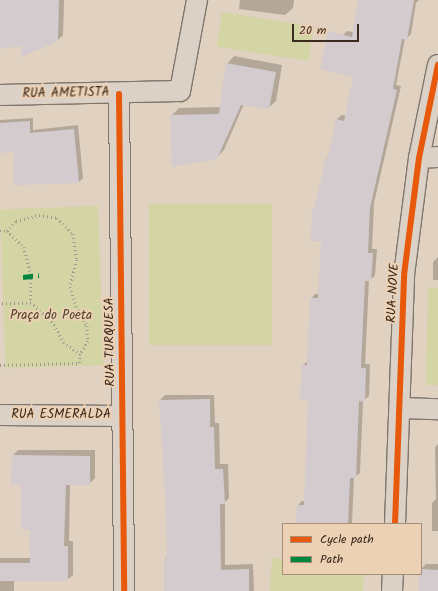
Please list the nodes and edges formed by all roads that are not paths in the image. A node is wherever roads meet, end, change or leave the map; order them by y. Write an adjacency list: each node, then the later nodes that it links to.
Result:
1 (197, 0): 3 (street, RUA AMETISTA)
2 (438, 65): 5 (street, RUA NOVE)
3 (119, 94): 4 (street, RUA AMETISTA); 9 (street, RUA TURQUESA)
4 (0, 95)
5 (429, 157): 6 (street, RUA NOVE)
6 (401, 408): 7 (street); 10 (street, RUA NOVE)
7 (438, 409)
8 (0, 415): 9 (street, RUA ESMERALDA)
9 (122, 416): 12 (street, RUA TURQUESA)
10 (395, 523)
11 (392, 575): 13 (street)
12 (124, 591)
13 (392, 591)

